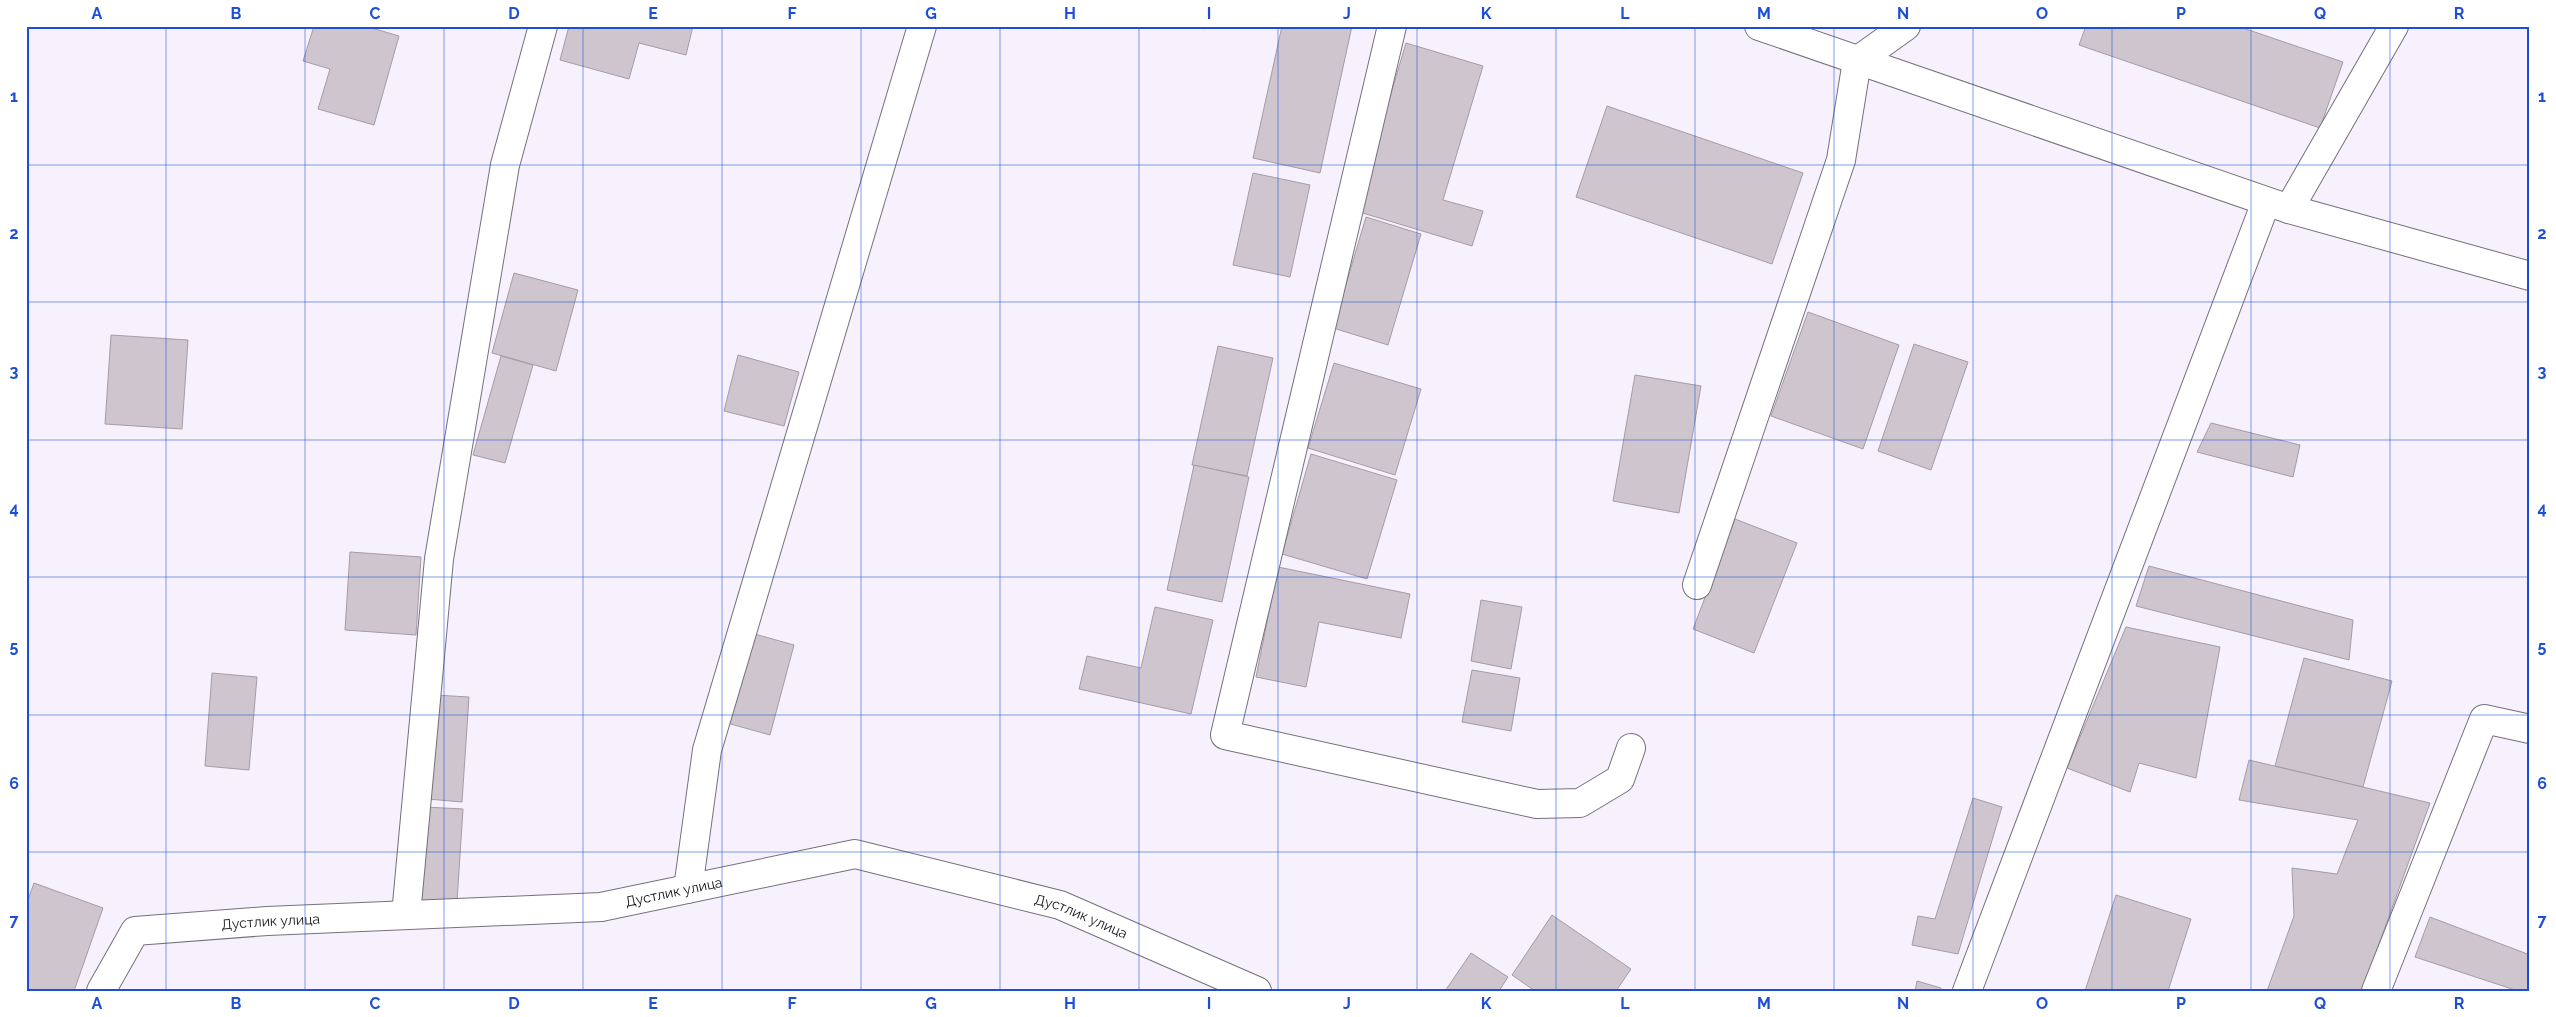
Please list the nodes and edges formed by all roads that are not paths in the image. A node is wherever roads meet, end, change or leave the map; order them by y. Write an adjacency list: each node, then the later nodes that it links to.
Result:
1 (542, 26): 14 (street)
2 (922, 26): 13 (street)
3 (1392, 26): 12 (street)
4 (1759, 26): 7 (street)
5 (1906, 26): 7 (street)
6 (2394, 26): 8 (street)
7 (1857, 62): 8 (street); 10 (street)
8 (2277, 206): 9 (street); 17 (street)
9 (2530, 276)
10 (1697, 586)
11 (2530, 729): 18 (street)
12 (1632, 748)
13 (688, 889): 14 (street, Дустлик улица); 16 (street, Дустлик улица)
14 (406, 915): 15 (street, Дустлик улица)
15 (101, 991)
16 (1257, 991)
17 (1967, 991)
18 (2376, 991)

